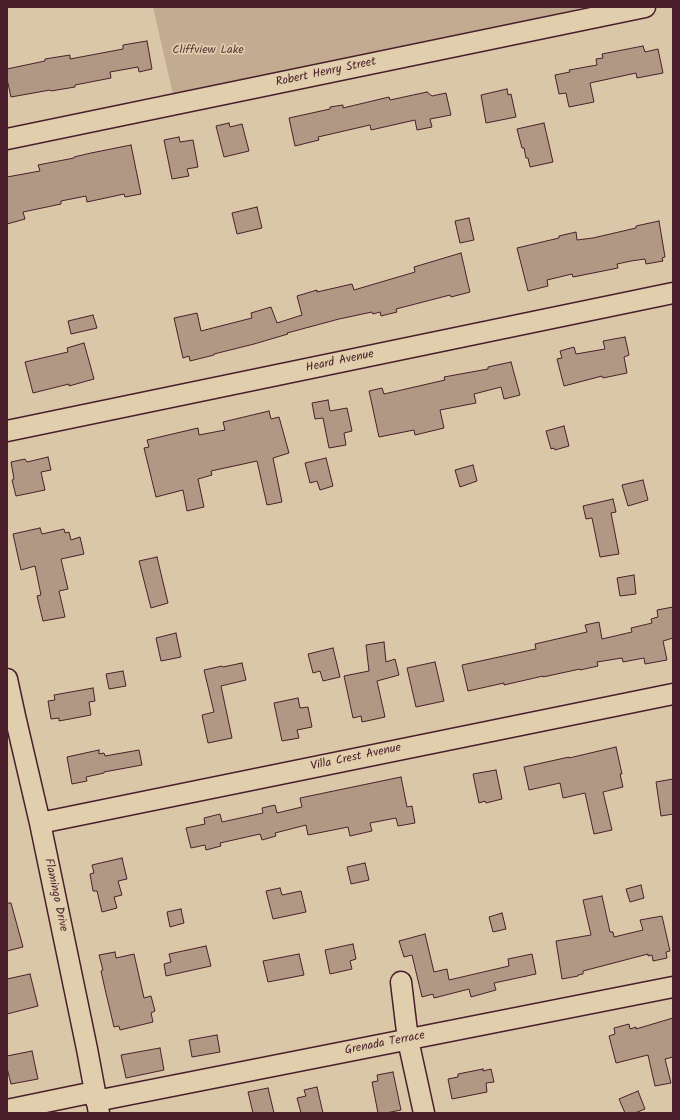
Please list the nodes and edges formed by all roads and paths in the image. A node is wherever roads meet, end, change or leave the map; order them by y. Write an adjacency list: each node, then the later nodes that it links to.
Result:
1 (645, 7): 2 (street, Robert Henry Street)
2 (7, 139)
3 (673, 292): 4 (street, Heard Avenue)
4 (7, 432)
5 (7, 679): 7 (street, Flamingo Drive)
6 (673, 694): 8 (street, Villa Crest Avenue)
7 (11, 717): 8 (street, Flamingo Drive)
8 (40, 823): 12 (street, Flamingo Drive)
9 (401, 982): 11 (street)
10 (673, 987): 11 (street, Grenada Terrace)
11 (408, 1040): 12 (street, Grenada Terrace); 14 (street)
12 (96, 1102): 13 (street, Grenada Terrace)
13 (7, 1110)
14 (424, 1113)

